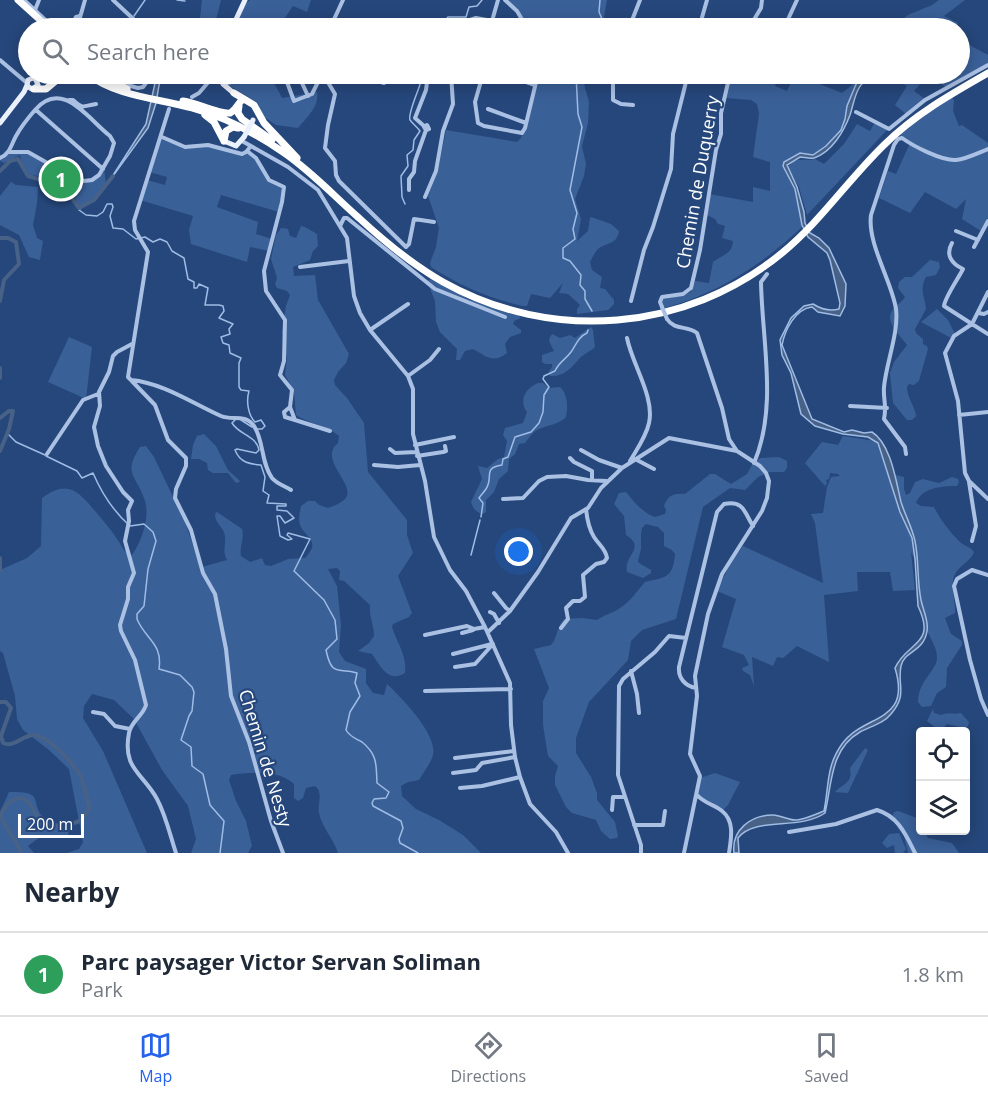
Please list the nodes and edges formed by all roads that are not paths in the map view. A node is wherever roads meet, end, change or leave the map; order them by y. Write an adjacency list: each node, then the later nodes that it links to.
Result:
1 (16, 0): 16 (highway); 17 (highway)
2 (24, 0): 14 (street)
3 (39, 0): 14 (street)
4 (85, 0): 15 (street)
5 (113, 0): 21 (street)
6 (245, 0): 22 (main road)
7 (343, 0): 23 (street)
8 (498, 0): 24 (street)
9 (505, 0): 25 (street)
10 (640, 0): 26 (street)
11 (705, 0): 27 (street)
12 (762, 0): 28 (street)
13 (797, 0): 29 (street)
14 (35, 10): 18 (street)
15 (80, 15): 19 (street); 20 (street)
16 (33, 18)
17 (37, 18)
18 (43, 18)
19 (75, 18)
20 (79, 18)
21 (132, 18)
22 (237, 18)
23 (335, 18)
24 (493, 18)
25 (521, 18)
26 (633, 18)
27 (701, 18)
28 (754, 18)
29 (789, 18)
30 (0, 60): 32 (street)
31 (988, 69): 33 (street); 34 (highway)
32 (18, 75)
33 (970, 78)
34 (970, 79)
35 (33, 84): 36 (highway); 63 (street); 73 (main road)
36 (52, 84)
37 (105, 84): 59 (highway)
38 (115, 84): 59 (highway)
39 (117, 84): 59 (highway)
40 (124, 84): 42 (street)
41 (124, 84): 59 (street)
42 (145, 84)
43 (206, 84): 61 (street)
44 (224, 84): 62 (main road)
45 (289, 84): 60 (street)
46 (302, 84): 60 (street)
47 (317, 84): 60 (street)
48 (331, 84): 88 (street)
49 (427, 84): 86 (street)
50 (452, 84): 87 (street)
51 (480, 84): 74 (street)
52 (530, 84): 58 (street)
53 (613, 84): 68 (street)
54 (686, 84): 100 (street)
55 (728, 84): 126 (street, Chemin de Duquerry, bridge)
56 (958, 84): 72 (street)
57 (961, 84): 91 (highway)
58 (535, 86): 74 (street)
59 (124, 89): 64 (highway)
60 (308, 96)
61 (192, 97)
62 (240, 98): 66 (highway); 76 (main road, bridge); 78 (highway); 84 (highway)
63 (48, 99): 65 (street); 71 (street)
64 (163, 99): 66 (highway); 69 (highway)
65 (69, 100): 67 (street); 85 (street)
66 (183, 101): 78 (highway)
67 (96, 104)
68 (633, 105)
69 (171, 106): 75 (street); 77 (highway); 78 (highway)
70 (488, 108): 74 (street)
71 (36, 110): 82 (street); 85 (street)
72 (856, 112)
73 (0, 123)
74 (526, 123)
75 (162, 137): 81 (street); 109 (street)
76 (243, 139): 77 (main road); 79 (street)
77 (224, 141): 78 (highway)
78 (270, 141): 84 (highway); 91 (highway)
79 (251, 146): 81 (street); 90 (street)
80 (988, 149): 116 (street)
81 (247, 151): 115 (street)
82 (9, 152): 83 (street); 85 (street)
83 (0, 158)
84 (299, 159): 91 (highway)
85 (103, 169)
86 (409, 190)
87 (425, 197)
88 (434, 222)
89 (987, 224): 93 (street)
90 (340, 226): 96 (street); 104 (street)
91 (806, 229)
92 (956, 231): 93 (street)
93 (978, 240): 95 (street)
94 (952, 243): 105 (street)
95 (974, 247)
96 (349, 261): 97 (street); 106 (street)
97 (300, 267)
98 (766, 274): 132 (street)
99 (988, 293): 103 (street)
100 (631, 302)
101 (408, 304): 106 (street)
102 (988, 312): 103 (street)
103 (978, 313): 105 (street)
104 (505, 317)
105 (972, 324): 107 (street); 118 (street)
106 (370, 330): 111 (street)
107 (988, 334)
108 (627, 338): 131 (street)
109 (133, 344): 112 (street); 113 (street)
110 (439, 349): 111 (street)
111 (408, 376): 122 (street)
112 (130, 380): 140 (street); 181 (street, Chemin de Nesty)
113 (98, 394): 127 (street); 167 (street)
114 (850, 406): 116 (street)
115 (290, 407): 119 (street); 119 (street)
116 (887, 408): 129 (street)
117 (988, 412): 118 (street)
118 (959, 415): 139 (street)
119 (295, 420): 120 (street)
120 (330, 430)
121 (454, 437): 122 (street)
122 (415, 445): 128 (street)
123 (446, 446): 128 (street)
124 (390, 449): 128 (street)
125 (581, 450): 135 (street)
126 (737, 451): 131 (street); 132 (street)
127 (47, 454)
128 (417, 454): 134 (street)
129 (906, 454)
130 (570, 458): 137 (street)
131 (632, 461): 135 (street); 136 (street)
132 (754, 463): 144 (street)
133 (375, 465): 134 (street)
134 (420, 465): 153 (street)
135 (622, 468): 138 (street)
136 (654, 469)
137 (592, 480): 138 (street); 141 (street)
138 (607, 481): 143 (street)
139 (969, 481): 142 (street); 145 (street)
140 (291, 490)
141 (503, 499)
142 (988, 499)
143 (586, 509): 148 (street); 151 (street)
144 (753, 526): 156 (street); 161 (street)
145 (972, 541)
146 (988, 575): 166 (street)
147 (495, 593): 148 (street)
148 (510, 611): 150 (street)
149 (490, 612): 150 (street)
150 (499, 623): 153 (street)
151 (561, 628)
152 (474, 629): 153 (street); 154 (street); 155 (street)
153 (486, 630): 157 (street)
154 (462, 633)
155 (425, 635)
156 (686, 638): 160 (street); 161 (street)
157 (493, 644): 158 (street); 159 (street); 162 (street)
158 (453, 654)
159 (455, 667)
160 (631, 671): 165 (street); 175 (street)
161 (696, 688): 174 (street)
162 (511, 689): 163 (street); 168 (street)
163 (424, 691)
164 (93, 712): 167 (street)
165 (639, 713)
166 (988, 715)
167 (130, 729): 180 (street)
168 (514, 751): 169 (street); 170 (street)
169 (515, 757): 171 (street); 172 (street)
170 (455, 758)
171 (453, 773)
172 (520, 777): 173 (street); 182 (street)
173 (460, 788)
174 (697, 794): 184 (street); 185 (street)
175 (624, 797): 176 (street); 178 (street)
176 (612, 810)
177 (665, 811): 178 (street)
178 (634, 825): 183 (street)
179 (789, 832): 186 (street)
180 (176, 853)
181 (283, 853)
182 (568, 853)
183 (641, 853)
184 (684, 853)
185 (729, 853)
186 (915, 853)

